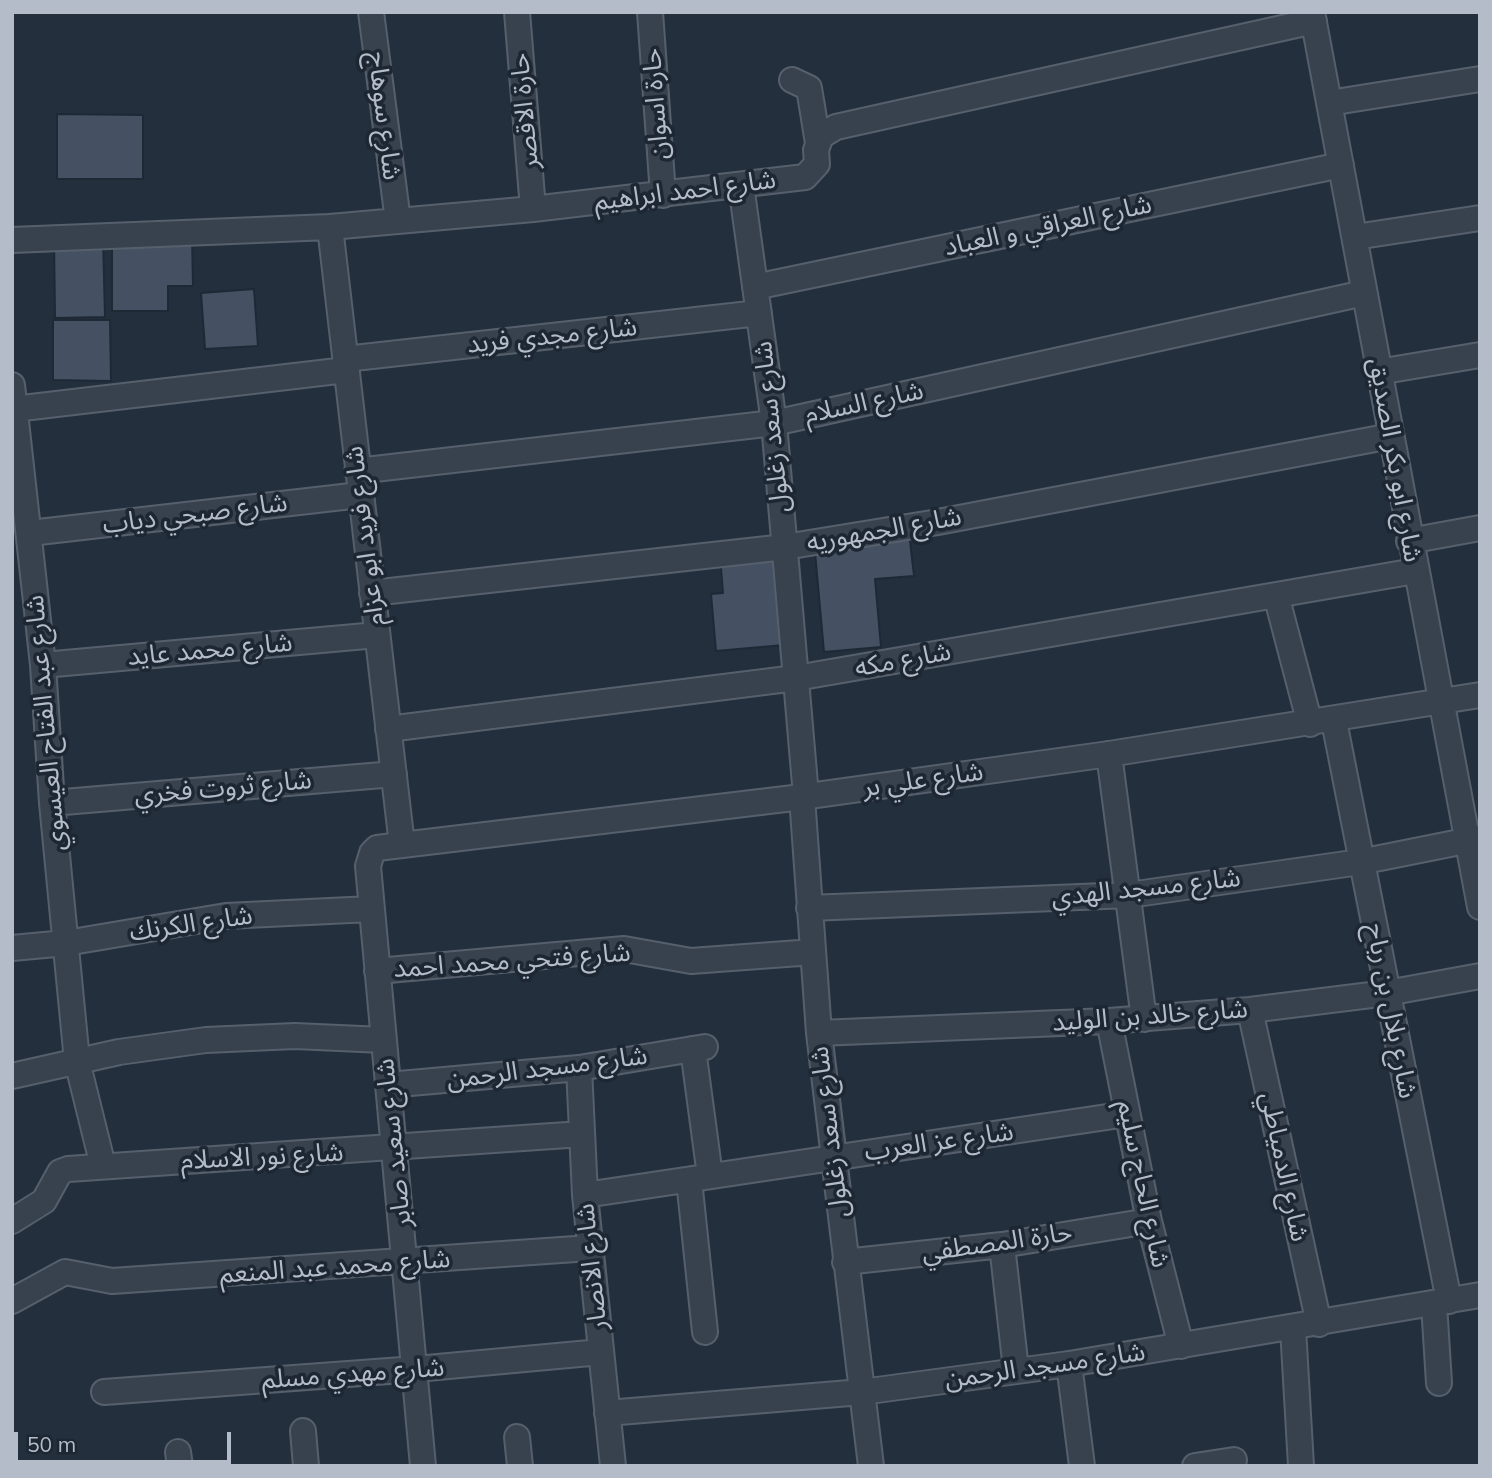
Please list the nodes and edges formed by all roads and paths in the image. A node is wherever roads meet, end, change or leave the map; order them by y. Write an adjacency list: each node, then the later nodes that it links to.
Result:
1 (371, 12): 14 (street, شارع سوهاج)
2 (517, 12): 12 (street, حارة الاقصر)
3 (650, 12): 11 (street, حارة اسوان)
4 (1313, 17): 7 (street, شارع ابو بكر الصديق); 8 (street)
5 (1480, 79): 7 (street)
6 (792, 80): 8 (street)
7 (1329, 103): 9 (street, شارع ابو بكر الصديق)
8 (818, 143): 10 (street, شارع احمد ابراهيم)
9 (1340, 165): 16 (street, شارع ابو بكر الصديق); 18 (street, شارع العراقي و العباد)
10 (741, 185): 11 (street, شارع احمد ابراهيم); 18 (street, شارع سعد زغلول)
11 (663, 195): 12 (street, شارع احمد ابراهيم)
12 (533, 209): 14 (street, شارع احمد ابراهيم)
13 (1480, 218): 16 (street)
14 (398, 221): 15 (street, شارع احمد ابراهيم)
15 (330, 227): 17 (street, شارع احمد ابراهيم); 22 (street, شارع فريد ابو عزام)
16 (1354, 237): 19 (street, شارع ابو بكر الصديق)
17 (12, 240)
18 (755, 287): 20 (street, شارع سعد زغلول)
19 (1364, 293): 23 (street, شارع ابو بكر الصديق); 25 (street, شارع السلام)
20 (759, 313): 22 (street, شارع مجدي فريد); 25 (street, شارع سعد زغلول)
21 (1480, 355): 23 (street)
22 (346, 365): 24 (street, شارع مجدي فريد); 27 (street, شارع فريد ابو عزام)
23 (1378, 372): 26 (street, شارع ابو بكر الصديق)
24 (13, 397): 29 (street, شارع عبد الفتاح العيسوي)
25 (774, 423): 27 (street, شارع السلام); 31 (street, شارع سعد زغلول)
26 (1391, 436): 30 (street, شارع ابو بكر الصديق); 31 (street, شارع الجمهوريه)
27 (358, 483): 29 (street, شارع صبحي دياب); 33 (street, شارع فريد ابو عزام)
28 (1480, 528): 30 (street)
29 (30, 533): 36 (street, شارع عبد الفتاح العيسوي)
30 (1409, 541): 32 (street, شارع ابو بكر الصديق)
31 (785, 547): 33 (street, شارع الجمهوريه); 37 (street, شارع سعد زغلول)
32 (1415, 571): 34 (street, شارع مكه); 39 (street, شارع ابو بكر الصديق)
33 (372, 593): 35 (street, شارع فريد ابو عزام)
34 (1276, 595): 37 (street, شارع مكه); 40 (street, شارع بلال بن رباح)
35 (377, 635): 36 (street, شارع محمد عايد); 41 (street, شارع فريد ابو عزام)
36 (43, 665): 45 (street, شارع عبد الفتاح العيسوي)
37 (796, 678): 41 (street, شارع مكه); 44 (street, شارع سعد زغلول)
38 (1480, 695): 39 (street, شارع علي بر)
39 (1443, 702): 40 (street, شارع علي بر); 46 (street, شارع ابو بكر الصديق)
40 (1322, 722): 42 (street, شارع علي بر); 48 (street, شارع بلال بن رباح)
41 (388, 729): 43 (street, شارع فريد ابو عزام)
42 (1109, 754): 44 (street, شارع علي بر); 49 (street)
43 (394, 774): 45 (street, شارع ثروت فخري); 47 (street, شارع فريد ابو عزام)
44 (804, 796): 47 (street, شارع علي بر); 51 (street, شارع سعد زغلول)
45 (52, 803): 53 (street, شارع عبد الفتاح العيسوي)
46 (1473, 839): 48 (street, شارع مسجد الهدي); 50 (street, شارع ابو بكر الصديق)
47 (402, 845): 52 (street, شارع سعيد صابر)
48 (1360, 862): 49 (street, شارع مسجد الهدي); 58 (street, شارع بلال بن رباح)
49 (1129, 895): 51 (street, شارع مسجد الهدي); 60 (street)
50 (1480, 907)
51 (809, 908): 55 (street, شارع سعد زغلول)
52 (371, 909): 53 (street, شارع الكرنك); 56 (street, شارع سعيد صابر)
53 (66, 943): 54 (street, شارع الكرنك); 64 (street, شارع عبد الفتاح العيسوي)
54 (12, 948)
55 (813, 952): 56 (street, شارع فتحي محمد احمد); 62 (street, شارع سعد زغلول)
56 (377, 971): 63 (street, شارع سعيد صابر)
57 (1480, 976): 58 (street, شارع خالد بن الوليد)
58 (1387, 993): 59 (street, شارع خالد بن الوليد); 83 (street, شارع بلال بن رباح)
59 (1250, 1010): 60 (street, شارع خالد بن الوليد); 84 (street, شارع الدمياطي)
60 (1144, 1019): 61 (street, شارع خالد بن الوليد)
61 (1109, 1021): 62 (street, شارع خالد بن الوليد); 68 (street, شارع الحاج سليم)
62 (819, 1033): 71 (street, شارع سعد زغلول)
63 (383, 1040): 64 (street); 67 (street, شارع سعيد صابر)
64 (77, 1061): 66 (street); 72 (street, شارع عبد الفتاح العيسوي)
65 (579, 1068): 67 (street, شارع مسجد الرحمن); 69 (street, شارع الانصار); 73 (street, شارع مسجد الرحمن)
66 (12, 1076)
67 (388, 1085): 70 (street, شارع سعيد صابر)
68 (1127, 1114): 71 (street, شارع عز العرب); 76 (street, شارع الحاج سليم)
69 (582, 1134): 70 (street, شارع نور الاسلام); 74 (street, شارع الانصار)
70 (396, 1149): 72 (street, شارع نور الاسلام); 79 (street, شارع سعيد صابر)
71 (834, 1158): 73 (street, شارع عز العرب); 80 (street, شارع سعد زغلول)
72 (103, 1166): 75 (street, شارع نور الاسلام)
73 (700, 1178): 74 (street, شارع عز العرب); 86 (street)
74 (585, 1195): 78 (street, شارع الانصار)
75 (12, 1221)
76 (1149, 1221): 77 (street, حارة المصطفي); 87 (street, شارع الحاج سليم)
77 (1002, 1245): 80 (street, حارة المصطفي); 91 (street)
78 (590, 1248): 79 (street, شارع محمد عبد المنعم); 88 (street, شارع الانصار)
79 (406, 1262): 82 (street, شارع محمد عبد المنعم); 90 (street, شارع سعيد صابر)
80 (845, 1262): 94 (street, شارع سعد زغلول)
81 (1480, 1295): 83 (street, شارع مسجد الرحمن)
82 (12, 1301)
83 (1441, 1302): 84 (street, شارع مسجد الرحمن); 92 (street, شارع بلال بن رباح)
84 (1319, 1324): 85 (street, شارع مسجد الرحمن)
85 (1293, 1328): 87 (street, شارع مسجد الرحمن); 106 (street)
86 (705, 1332)
87 (1181, 1346): 89 (street, شارع مسجد الرحمن)
88 (601, 1352): 90 (street, شارع مهدي مسلم); 95 (street, شارع الانصار)
89 (1069, 1364): 91 (street, شارع مسجد الرحمن); 104 (street)
90 (416, 1370): 93 (street, شارع مهدي مسلم); 100 (street, شارع سعيد صابر)
91 (1016, 1370): 94 (street, شارع مسجد الرحمن)
92 (1439, 1383)
93 (104, 1392)
94 (862, 1392): 95 (street, شارع مسجد الرحمن); 103 (street, شارع سعد زغلول)
95 (607, 1413): 102 (street, شارع الانصار)
96 (303, 1431): 99 (street)
97 (517, 1437): 101 (street)
98 (1234, 1460): 105 (street)
99 (306, 1466)
100 (423, 1466)
101 (520, 1466)
102 (613, 1466)
103 (871, 1466)
104 (1082, 1466)
105 (1195, 1466)
106 (1301, 1466)

